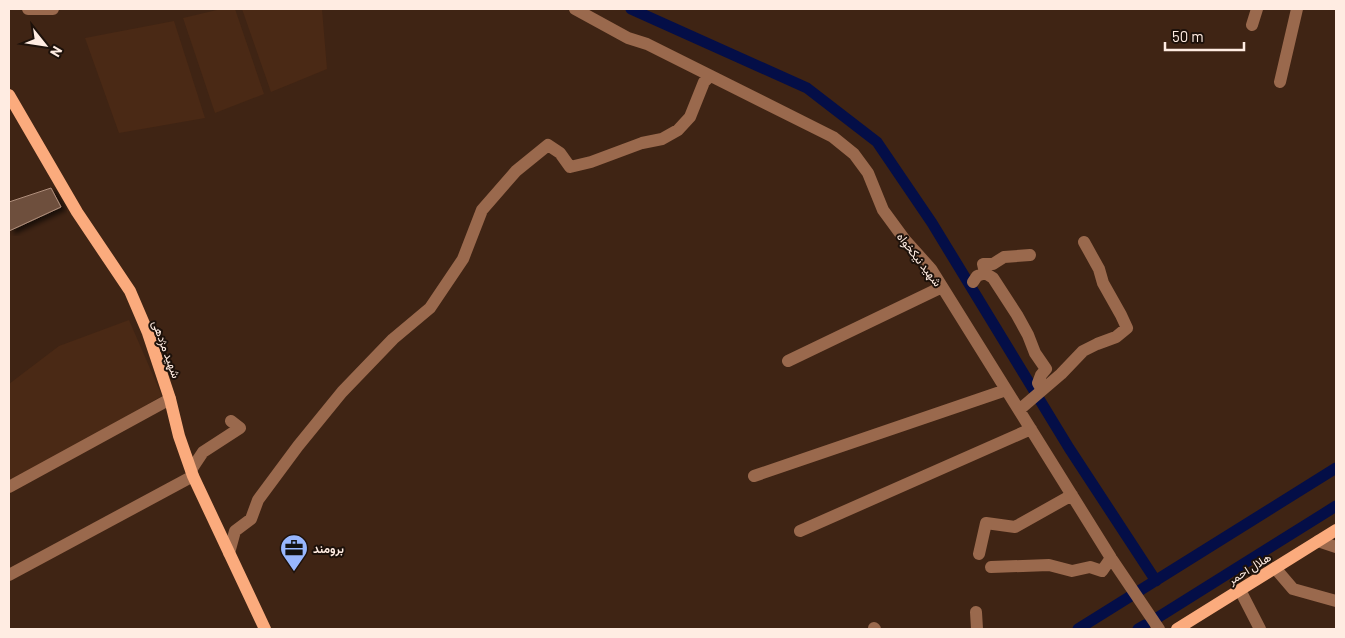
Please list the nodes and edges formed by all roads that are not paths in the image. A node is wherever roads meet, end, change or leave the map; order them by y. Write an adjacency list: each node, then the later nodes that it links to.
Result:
1 (28, 9): 2 (street)
2 (54, 9)
3 (575, 9): 7 (street, شهید نیکخواه)
4 (1257, 9): 6 (street)
5 (1297, 9): 8 (street)
6 (1252, 25)
7 (710, 76): 14 (street, شهید نیکخواه); 30 (street)
8 (1280, 82)
9 (9, 95): 18 (main road, شهید مژدهی)
10 (1084, 242): 17 (street)
11 (1030, 255): 12 (street)
12 (985, 273): 13 (street); 17 (street)
13 (972, 282)
14 (942, 287): 15 (street); 16 (street, شهید نیکخواه)
15 (788, 361)
16 (1006, 390): 19 (street, شهید نیکخواه); 23 (street)
17 (1038, 393): 19 (street)
18 (170, 399): 22 (main road, شهید مژدهی); 24 (street)
19 (1019, 410): 21 (street, شهید نیکخواه)
20 (232, 421): 22 (street)
21 (1031, 429): 25 (street, شهید نیکخواه); 27 (street)
22 (192, 473): 30 (main road, شهید مژدهی); 35 (street)
23 (754, 476)
24 (9, 488)
25 (1072, 495): 31 (street); 32 (street, شهید نیکخواه)
26 (1336, 530): 28 (main road, هلال احمر)
27 (800, 531)
28 (1318, 541): 29 (street); 34 (main road, هلال احمر)
29 (1336, 547)
30 (229, 553): 39 (main road, شهید مژدهی)
31 (979, 554)
32 (1111, 558): 33 (street); 41 (street, شهید نیکخواه)
33 (991, 568)
34 (1275, 568): 36 (main road, هلال احمر); 37 (street)
35 (9, 575)
36 (1240, 590): 42 (main road, هلال احمر); 43 (street)
37 (1336, 601)
38 (976, 612): 40 (street)
39 (265, 629)
40 (977, 629)
41 (1159, 629)
42 (1177, 629)
43 (1260, 629)

